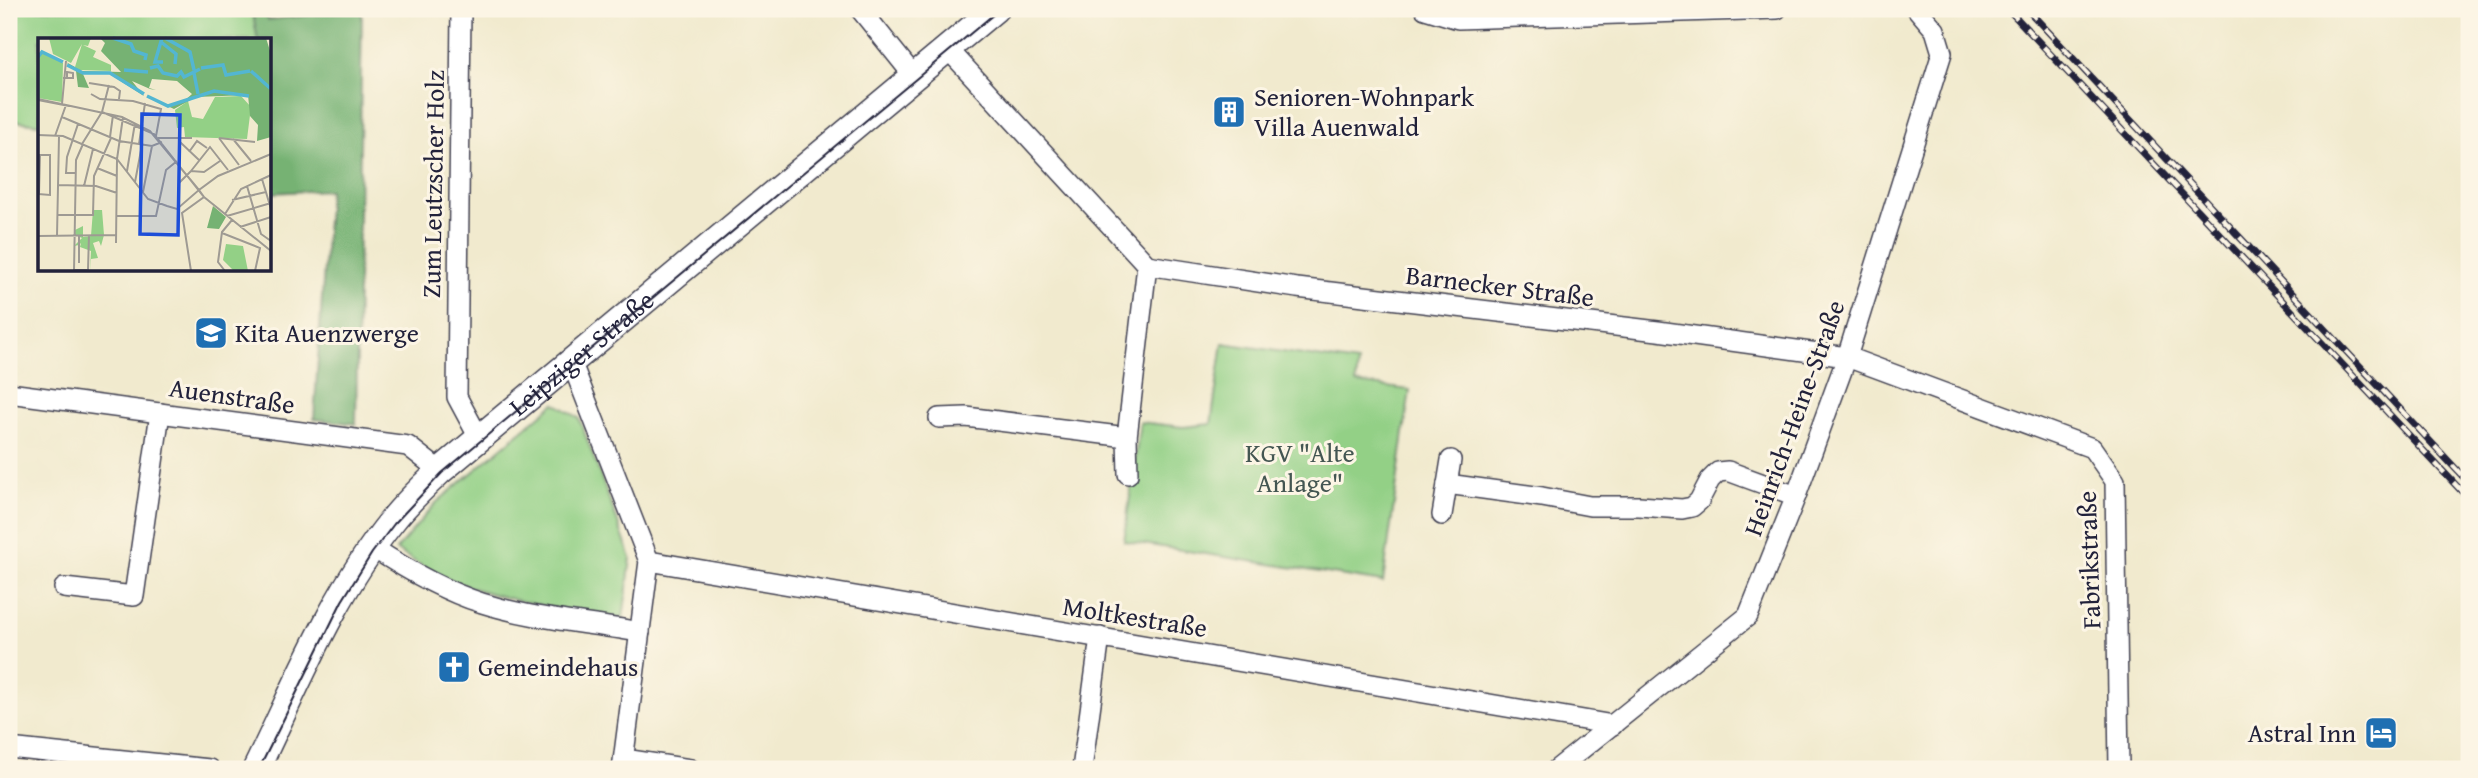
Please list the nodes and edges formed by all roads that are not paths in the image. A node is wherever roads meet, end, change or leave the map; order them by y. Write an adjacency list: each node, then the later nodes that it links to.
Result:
1 (461, 9): 16 (street, Zum Leutzscher Holz)
2 (860, 9): 8 (street)
3 (995, 9): 7 (street, Leipziger Straße)
4 (1425, 9): 5 (street)
5 (1777, 9)
6 (1917, 9): 10 (street, Heinrich-Heine-Straße)
7 (947, 48): 8 (street, Leipziger Straße); 9 (street)
8 (914, 75): 11 (street, Leipziger Straße)
9 (1147, 265): 10 (street, Barnecker Straße); 15 (street)
10 (1847, 357): 21 (street, Heinrich-Heine-Straße); 36 (street, Fabrikstraße)
11 (571, 361): 16 (street, Leipziger Straße); 24 (street)
12 (9, 393): 13 (street, Auenstraße)
13 (160, 413): 18 (street, Auenstraße); 25 (street)
14 (939, 418): 15 (street)
15 (1127, 437): 19 (street)
16 (479, 438): 18 (street, Leipziger Straße)
17 (1451, 460): 20 (street)
18 (440, 471): 23 (street, Leipziger Straße)
19 (1128, 474)
20 (1447, 484): 21 (street); 22 (street)
21 (1796, 496): 28 (street, Heinrich-Heine-Straße)
22 (1442, 515)
23 (372, 547): 26 (street); 32 (street, Leipziger Straße)
24 (649, 561): 26 (street); 27 (street, Moltkestraße)
25 (64, 588)
26 (640, 632): 30 (street)
27 (1100, 637): 28 (street, Moltkestraße); 34 (street)
28 (1613, 725): 35 (street, Heinrich-Heine-Straße)
29 (9, 748): 31 (street)
30 (623, 764): 33 (street)
31 (209, 769)
32 (256, 769)
33 (690, 769)
34 (1083, 769)
35 (1558, 769)
36 (2119, 769)

